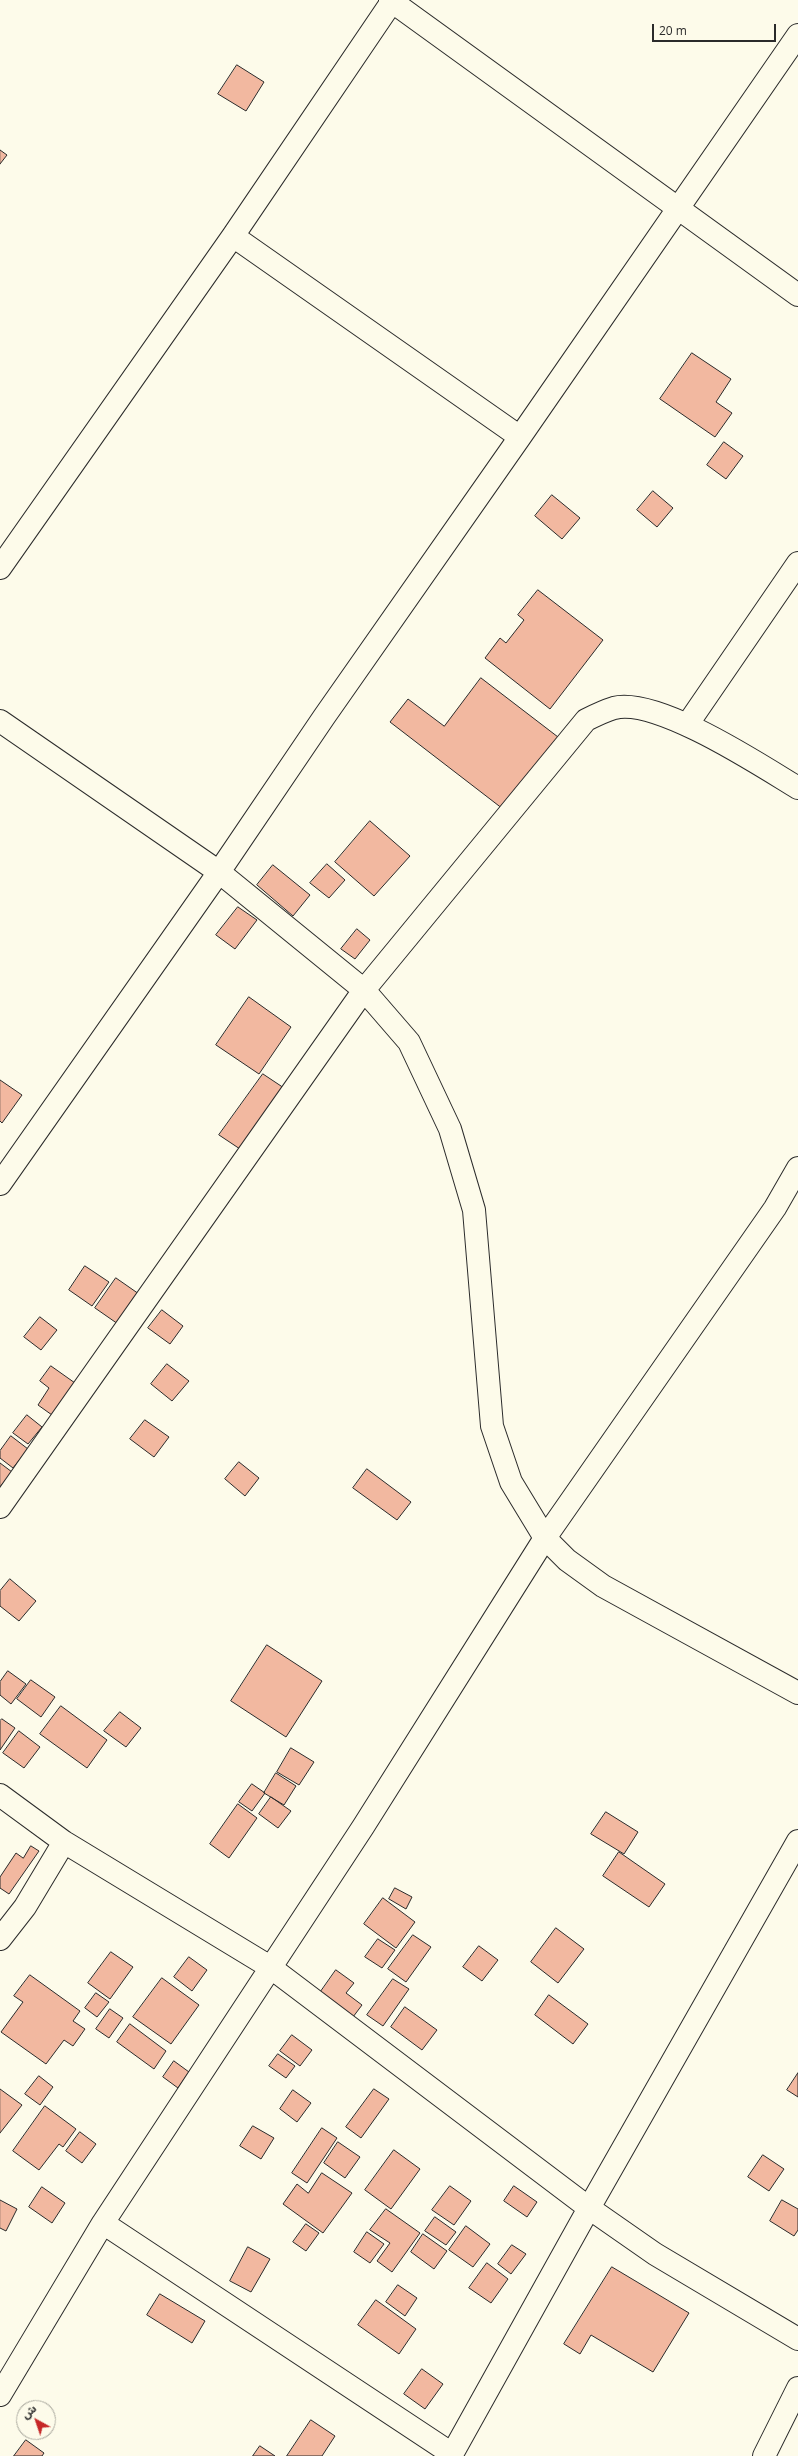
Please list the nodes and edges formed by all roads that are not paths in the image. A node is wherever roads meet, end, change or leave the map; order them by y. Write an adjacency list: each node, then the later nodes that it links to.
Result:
1 (392, 1): 3 (street); 4 (street)
2 (798, 35): 3 (street)
3 (678, 208): 5 (street); 6 (street)
4 (233, 236): 6 (street); 8 (street)
5 (798, 295)
6 (520, 438): 12 (street)
7 (798, 563): 10 (street)
8 (0, 568)
9 (0, 720): 12 (street)
10 (687, 725): 11 (street); 13 (street)
11 (798, 788)
12 (219, 872): 13 (street); 15 (street)
13 (364, 990): 16 (street); 17 (street)
14 (798, 1168): 17 (street)
15 (2, 1175)
16 (0, 1507)
17 (545, 1538): 18 (street); 23 (street)
18 (798, 1693)
19 (0, 1795): 21 (street)
20 (798, 1841): 24 (street)
21 (64, 1842): 22 (street); 23 (street)
22 (0, 1940)
23 (270, 1967): 24 (street); 25 (street)
24 (588, 2208): 26 (street); 29 (street)
25 (103, 2224): 28 (street); 29 (street)
26 (798, 2339)
27 (798, 2388): 30 (street)
28 (0, 2395)
29 (452, 2455)
30 (764, 2456)

